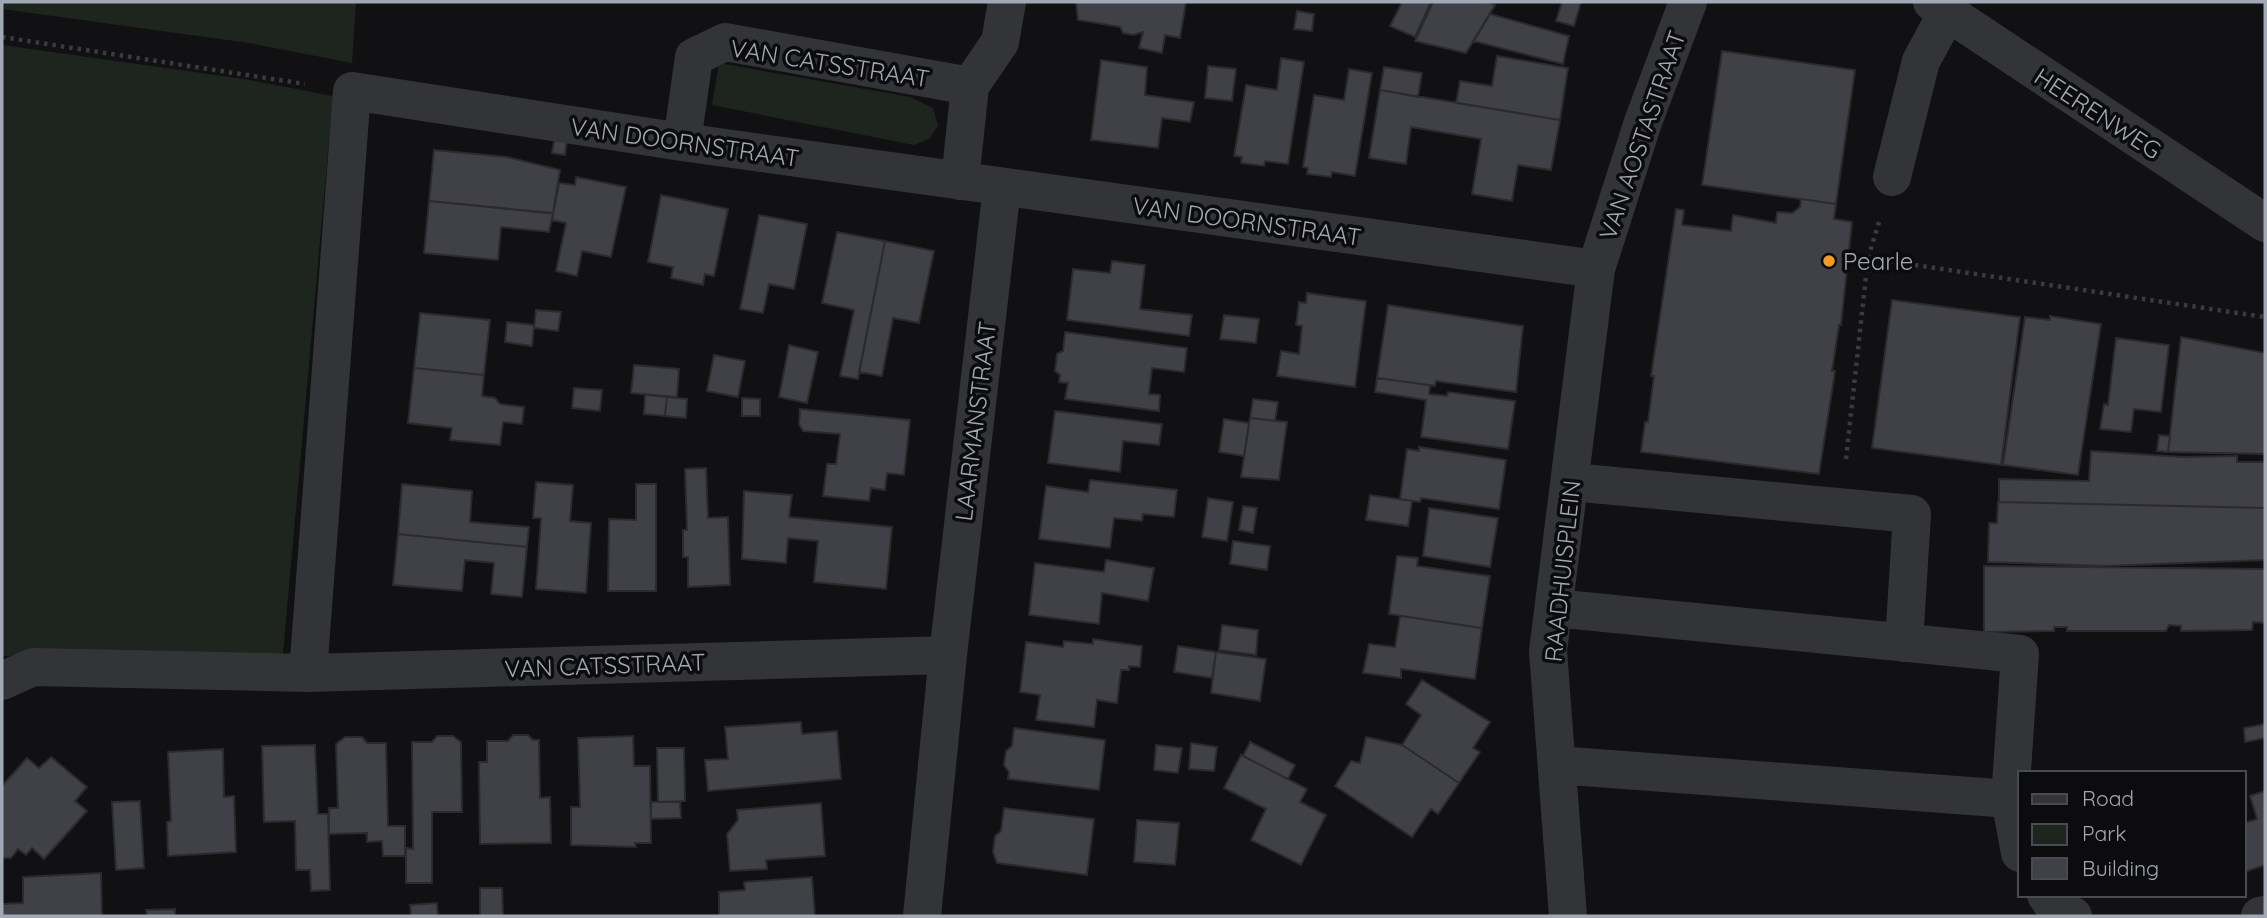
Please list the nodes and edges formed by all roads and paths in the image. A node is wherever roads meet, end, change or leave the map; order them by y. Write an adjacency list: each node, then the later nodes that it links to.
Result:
1 (1007, 2): 5 (street)
2 (1688, 2): 13 (street, VAN AOSTASTRAAT)
3 (1940, 7): 8 (street); 11 (street, HEERENWEG)
4 (2, 37): 6 (path)
5 (970, 86): 7 (street, VAN CATSSTRAAT); 9 (street)
6 (352, 91): 7 (street, VAN DOORNSTRAAT); 20 (street)
7 (682, 142): 9 (street, VAN DOORNSTRAAT)
8 (1892, 177): 12 (path)
9 (960, 181): 10 (street, VAN DOORNSTRAAT)
10 (1002, 187): 13 (street, VAN DOORNSTRAAT); 19 (street, LAARMANSTRAAT)
11 (2265, 223)
12 (1868, 258): 14 (path); 16 (path)
13 (1596, 269): 15 (street, RAADHUISPLEIN)
14 (2265, 317)
15 (1572, 482): 16 (street); 17 (street, RAADHUISPLEIN)
16 (1840, 507): 18 (street)
17 (1554, 608): 18 (street); 22 (street, RAADHUISPLEIN)
18 (1903, 643): 23 (street)
19 (948, 655): 20 (street, VAN CATSSTRAAT); 26 (street)
20 (308, 673): 21 (street, VAN CATSSTRAAT)
21 (2, 681)
22 (1557, 765): 23 (street); 27 (street, RAADHUISPLEIN)
23 (2010, 799): 24 (street)
24 (2018, 842)
25 (2047, 897): 28 (street)
26 (922, 916)
27 (1568, 916)
28 (2073, 916)

